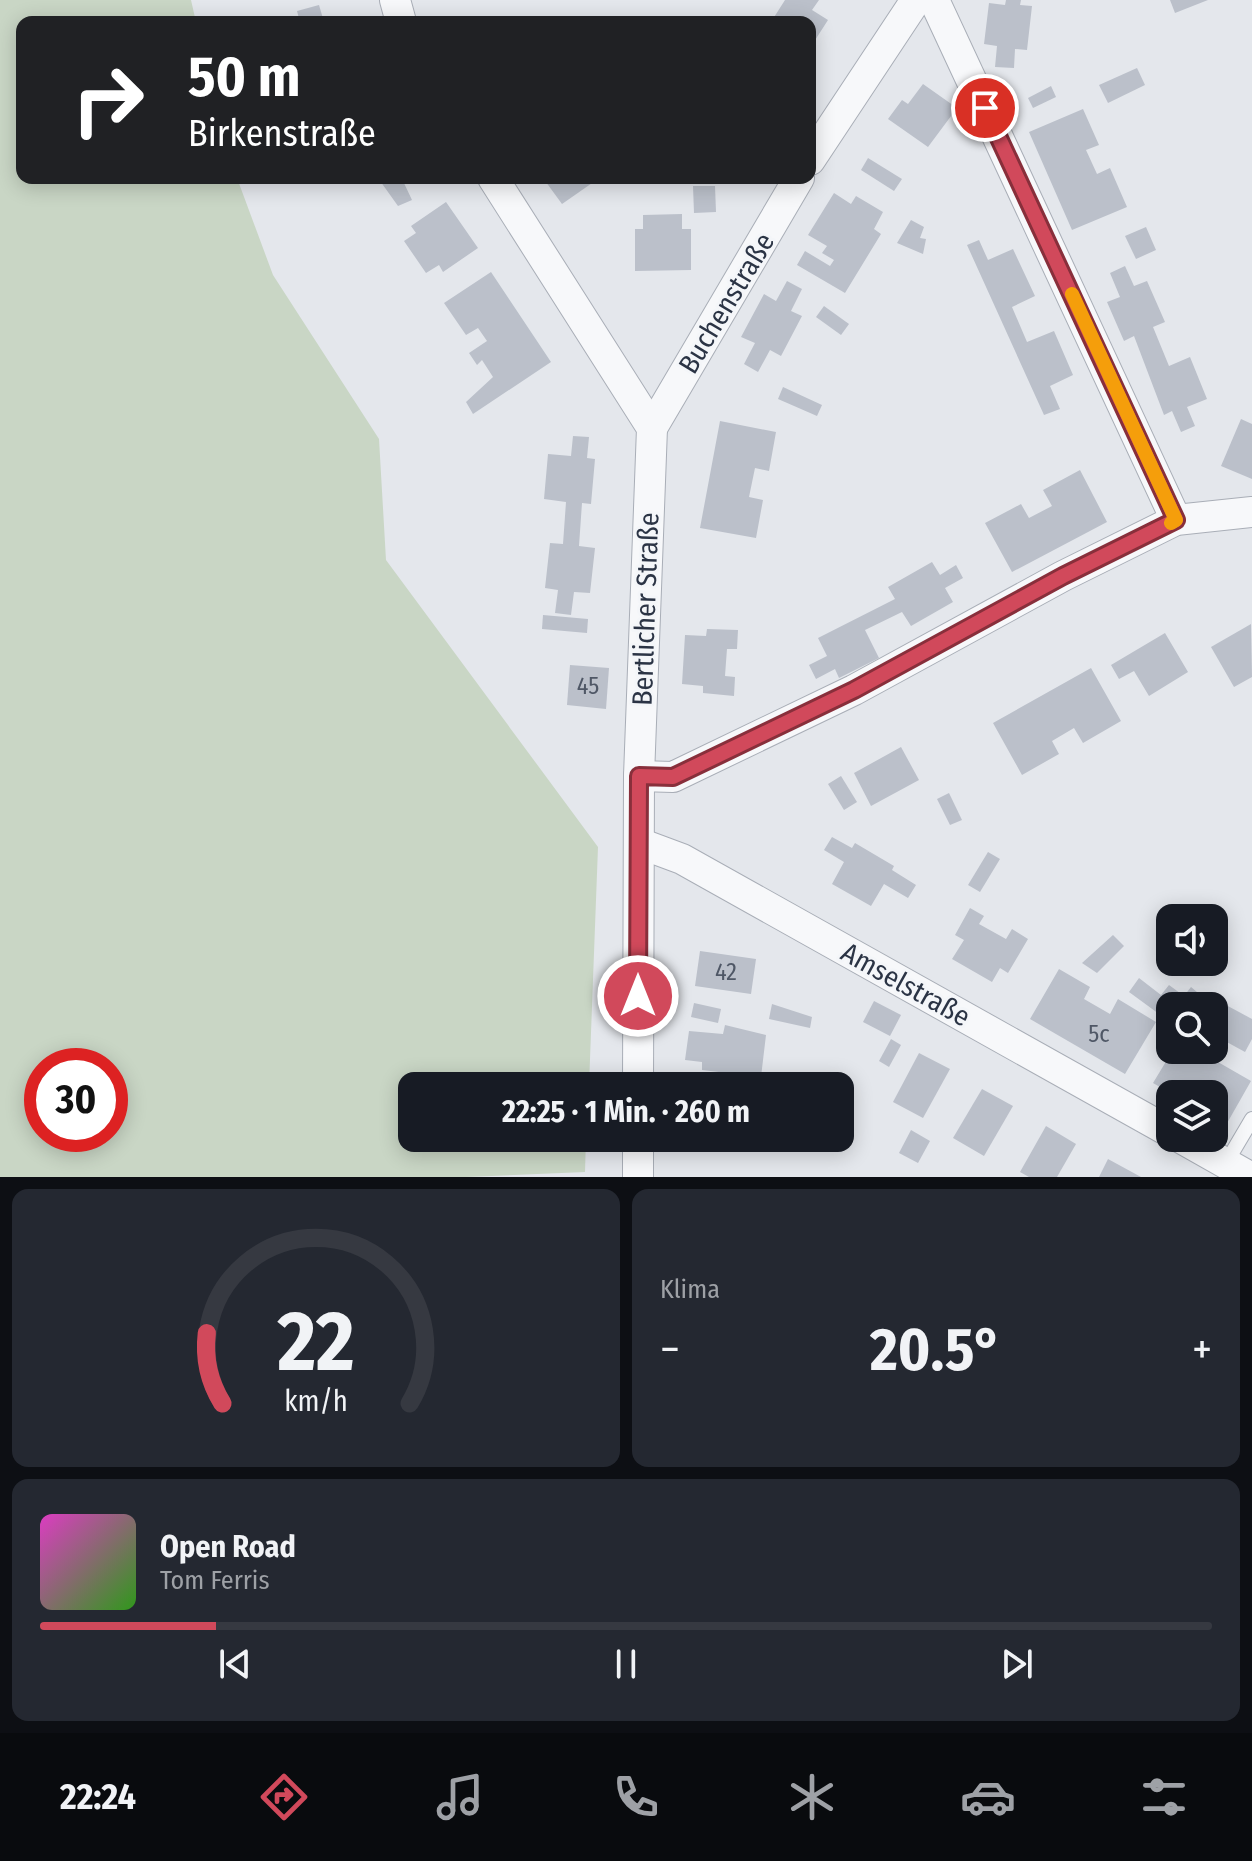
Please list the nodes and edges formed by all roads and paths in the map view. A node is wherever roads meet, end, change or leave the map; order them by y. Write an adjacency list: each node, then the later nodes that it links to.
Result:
1 (916, 0): 3 (street)
2 (934, 0): 8 (street)
3 (816, 151)
4 (497, 184): 6 (street)
5 (795, 184): 6 (street, Buchenstraße)
6 (652, 428): 9 (street, Bertlicher Straße)
7 (1252, 512): 8 (street)
8 (1176, 520): 9 (street)
9 (639, 776): 10 (street, Bertlicher Straße)
10 (639, 843): 11 (street, Bertlicher Straße); 13 (street, Amselstraße)
11 (638, 1072)
12 (1252, 1119): 16 (lane)
13 (1156, 1124)
14 (638, 1152): 17 (street)
15 (1206, 1152): 16 (street)
16 (1238, 1170)
17 (638, 1177)

